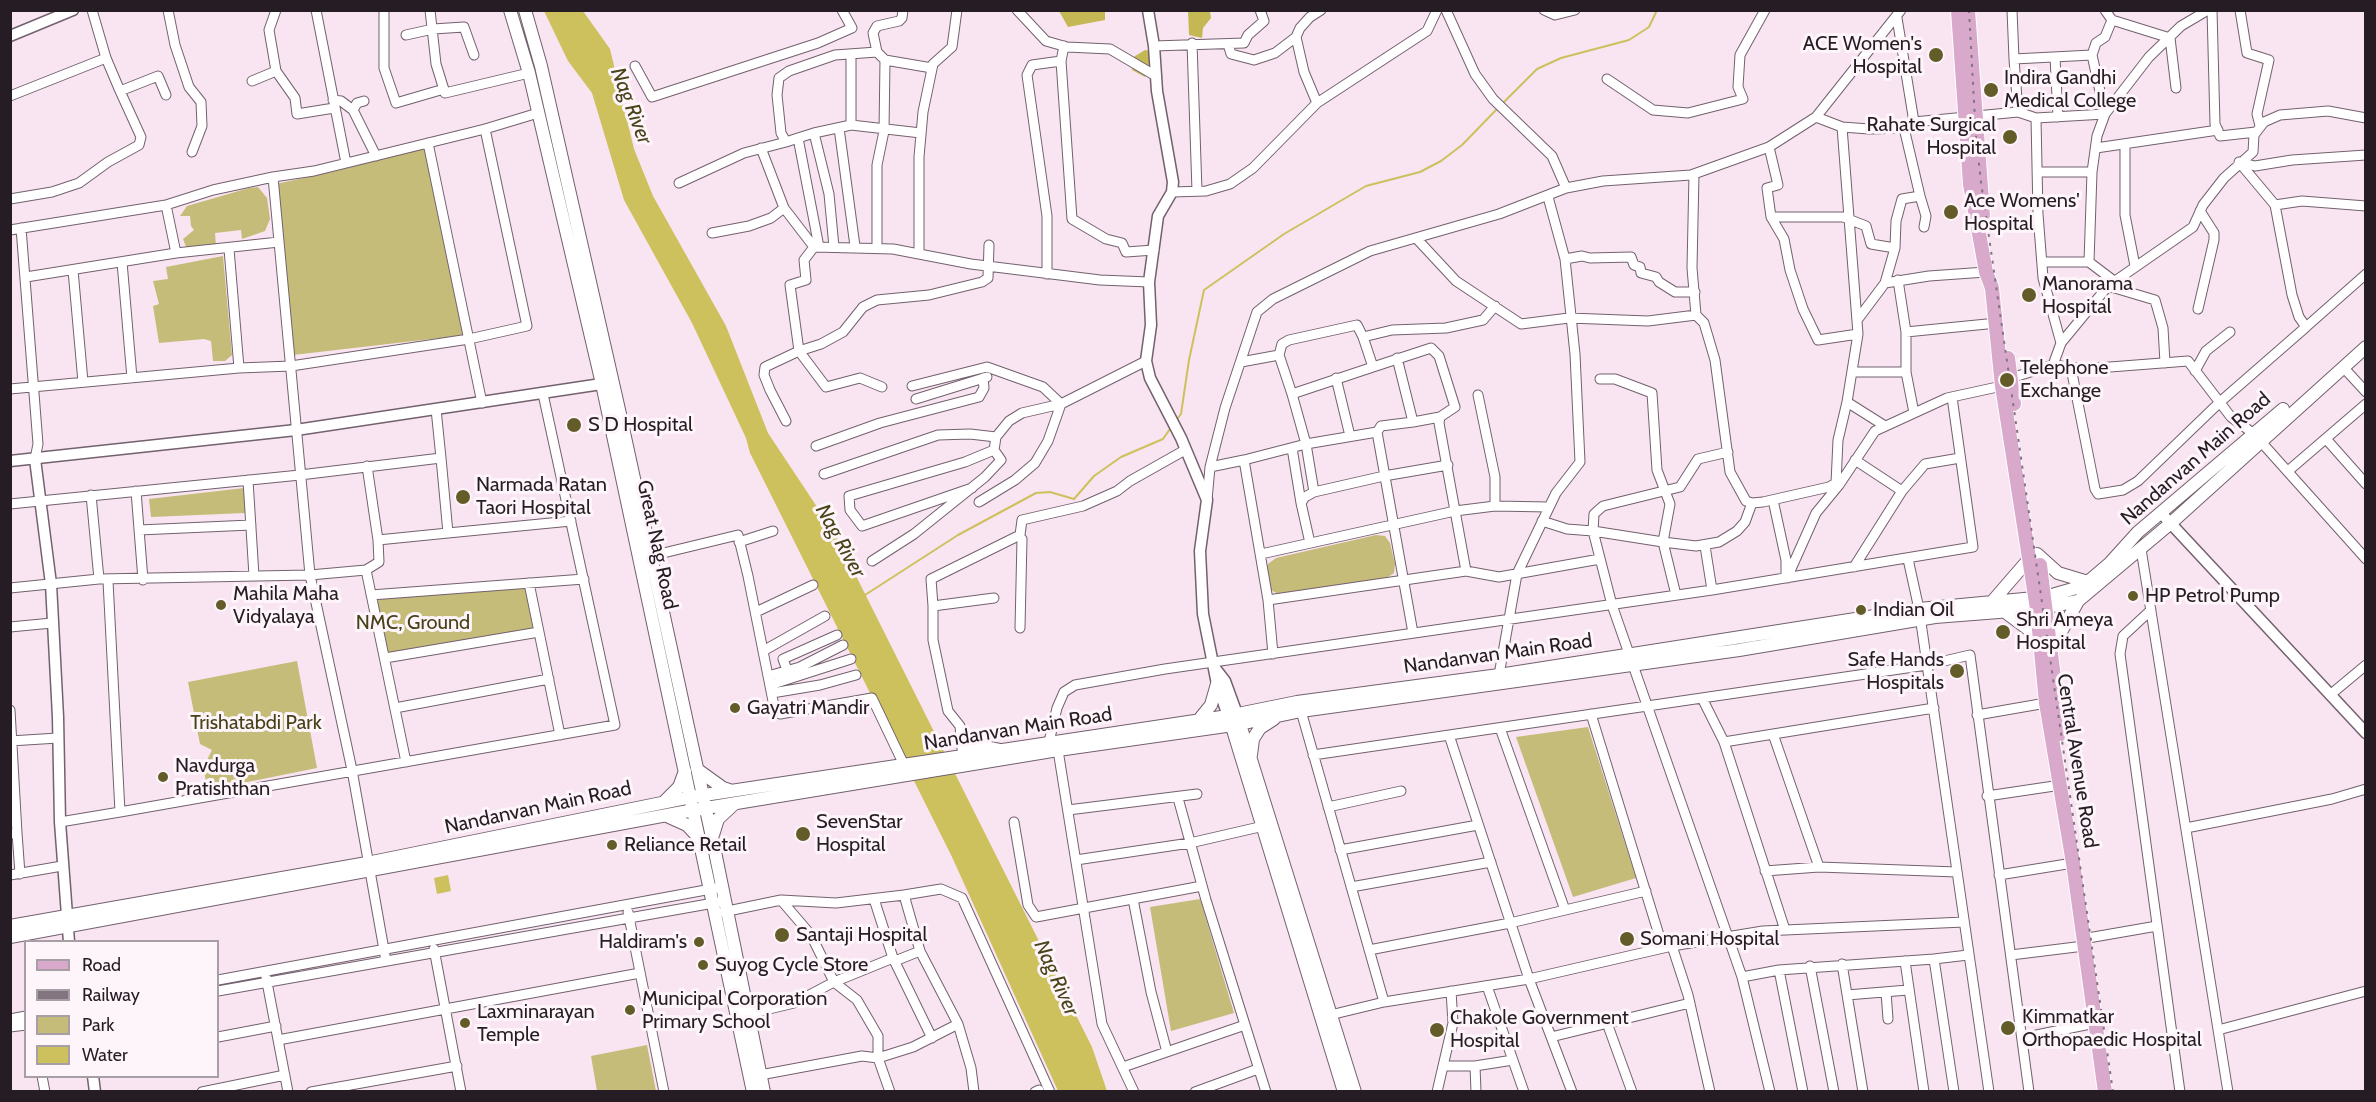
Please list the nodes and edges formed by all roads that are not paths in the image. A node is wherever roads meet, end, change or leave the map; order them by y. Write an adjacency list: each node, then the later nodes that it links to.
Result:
1 (73, 10): 32 (street)
2 (92, 10): 44 (street)
3 (168, 10): 90 (street)
4 (276, 10): 50 (street)
5 (316, 10): 62 (street)
6 (384, 10): 56 (street)
7 (430, 10): 30 (street)
8 (510, 10): 51 (main road, Great Nag Road)
9 (525, 10): 182 (main road, Great Nag Road)
10 (842, 10): 48 (street)
11 (903, 10): 39 (street)
12 (957, 10): 49 (street)
13 (1017, 10): 37 (street)
14 (1148, 10): 38 (street)
15 (1260, 10): 36 (street)
16 (1321, 10): 33 (street)
17 (1437, 10): 61 (street)
18 (1446, 10): 100 (street)
19 (1544, 10): 20 (street)
20 (1575, 10)
21 (1765, 10): 53 (street)
22 (1958, 10): 67 (main road)
23 (1968, 10): 67 (main road)
24 (2012, 10): 45 (street)
25 (2105, 10): 29 (street)
26 (2210, 10): 34 (street); 79 (street)
27 (2240, 10): 78 (street)
28 (1899, 14): 68 (street); 72 (street)
29 (2112, 20): 34 (street); 42 (street)
30 (433, 29): 31 (street); 40 (street); 56 (street)
31 (406, 35)
32 (10, 36)
33 (1296, 37): 36 (street); 61 (street)
34 (2170, 38): 55 (street); 66 (street)
35 (1192, 43): 36 (street); 38 (street); 101 (street)
36 (1227, 44)
37 (1064, 46): 47 (street); 52 (street)
38 (1154, 46): 52 (street)
39 (877, 52): 41 (street); 46 (street)
40 (474, 54)
41 (851, 54): 73 (street); 84 (street)
42 (2092, 55): 43 (street); 66 (street)
43 (2055, 57): 45 (street); 69 (street)
44 (105, 58): 57 (street); 59 (street)
45 (2014, 59): 64 (street)
46 (885, 60): 49 (street); 80 (street)
47 (1061, 61): 126 (street); 137 (street)
48 (635, 66)
49 (932, 68): 82 (street)
50 (276, 71): 54 (street); 62 (street)
51 (529, 73): 56 (street); 65 (main road, Great Nag Road)
52 (1156, 76): 102 (street)
53 (1607, 79)
54 (252, 81)
55 (2176, 88)
56 (444, 89)
57 (120, 91): 58 (street); 105 (street)
58 (166, 95)
59 (10, 96)
60 (364, 101): 63 (street)
61 (1317, 103): 101 (street)
62 (333, 104): 63 (street); 94 (street)
63 (353, 110): 92 (street)
64 (2018, 112): 67 (street); 70 (street)
65 (538, 113): 77 (street); 182 (main road, Great Nag Road)
66 (2105, 114): 69 (street); 89 (street)
67 (1970, 115): 72 (street); 136 (main road); 181 (main road)
68 (1816, 117): 74 (street); 87 (street)
69 (2058, 117): 70 (street)
70 (2036, 118): 95 (street)
71 (2366, 118): 78 (street)
72 (1914, 122): 76 (street)
73 (851, 125): 75 (street); 80 (street)
74 (1842, 127): 76 (street); 112 (street)
75 (839, 128): 81 (street); 120 (street)
76 (1904, 128): 103 (street)
77 (485, 129): 85 (street); 157 (street)
78 (2258, 129): 79 (street); 93 (street)
79 (2218, 130): 86 (street)
80 (884, 131): 82 (street); 123 (street)
81 (814, 133): 83 (street); 122 (street)
82 (921, 133): 128 (street)
83 (798, 138): 84 (street); 121 (street)
84 (786, 142): 88 (street)
85 (428, 143): 92 (street); 157 (street)
86 (2125, 144): 89 (street); 134 (street)
87 (1769, 147): 97 (street); 111 (street)
88 (761, 148): 99 (street); 109 (street)
89 (2096, 148): 96 (street)
90 (192, 152)
91 (2366, 155): 93 (street)
92 (376, 156): 94 (street)
93 (2239, 162): 107 (street); 110 (street)
94 (346, 163): 98 (street)
95 (2037, 172): 96 (street); 131 (street)
96 (2092, 172): 132 (street)
97 (1694, 174): 100 (street); 144 (street)
98 (273, 177): 106 (street); 118 (street)
99 (680, 183)
100 (1566, 188): 104 (street)
101 (1197, 191): 102 (street)
102 (1172, 192): 126 (street)
103 (1920, 196): 114 (street); 124 (street)
104 (1548, 197): 117 (street); 129 (street)
105 (10, 199)
106 (166, 205): 113 (street); 127 (street)
107 (2275, 205): 108 (street); 151 (street)
108 (2366, 206)
109 (784, 208): 116 (street); 121 (street)
110 (2200, 211): 134 (street); 146 (street)
111 (1771, 217): 112 (street); 154 (street)
112 (1850, 221): 124 (street); 149 (street)
113 (21, 228): 115 (street); 139 (street)
114 (1924, 228)
115 (10, 230)
116 (712, 233)
117 (1416, 238): 145 (street); 164 (street)
118 (279, 242): 125 (street); 167 (street)
119 (989, 244): 133 (street)
120 (855, 246): 122 (street); 123 (street)
121 (816, 247): 122 (street); 160 (street)
122 (834, 247)
123 (877, 248): 128 (street)
124 (1895, 248): 142 (street)
125 (229, 249): 127 (street); 170 (street)
126 (1154, 250): 141 (street)
127 (176, 253): 130 (street)
128 (919, 253): 133 (street)
129 (1565, 259): 144 (street); 148 (street)
130 (122, 262): 135 (street); 176 (street)
131 (2042, 262): 132 (street); 158 (street)
132 (2088, 262): 143 (street)
133 (989, 266): 137 (street); 160 (street)
134 (2135, 266): 143 (street)
135 (73, 270): 139 (street); 180 (street)
136 (1986, 272): 140 (street); 150 (main road)
137 (1047, 274): 141 (street)
138 (2366, 274): 151 (street)
139 (26, 277): 185 (street)
140 (1898, 280): 142 (street); 152 (street)
141 (1149, 282): 163 (street)
142 (1885, 283): 149 (street)
143 (2111, 284): 158 (street); 165 (street)
144 (1695, 292): 147 (street)
145 (1495, 306): 148 (street); 155 (street)
146 (2198, 309)
147 (1696, 315): 148 (street); 215 (street)
148 (1569, 318): 246 (street)
149 (1858, 319): 154 (street)
150 (1997, 322): 152 (street); 181 (main road)
151 (2306, 327): 194 (street)
152 (1906, 332): 175 (street)
153 (2230, 332): 172 (street)
154 (1858, 334): 174 (street)
155 (1363, 337): 161 (street); 168 (street)
156 (2366, 338): 208 (main road, Nandanvan Main Road)
157 (469, 339): 167 (street); 195 (street)
158 (2061, 343): 166 (street)
159 (2366, 347): 169 (main road)
160 (799, 351): 184 (street); 201 (street)
161 (1279, 355): 164 (street); 189 (street)
162 (1397, 358): 168 (street); 200 (street); 202 (street)
163 (1146, 361): 196 (street); 214 (street)
164 (1241, 362): 224 (street)
165 (2165, 363): 171 (street); 172 (street)
166 (2053, 365): 171 (street); 181 (street)
167 (291, 366): 170 (street); 204 (street)
168 (1373, 367): 178 (street)
169 (2343, 367): 187 (street); 208 (main road)
170 (239, 368): 176 (street)
171 (2071, 368): 194 (street)
172 (2195, 371): 194 (street)
173 (1000, 372): 177 (street); 183 (street); 196 (street)
174 (1853, 372): 175 (street); 193 (street)
175 (1906, 372): 199 (street)
176 (132, 378): 180 (street)
177 (983, 378): 192 (street); 211 (street)
178 (1336, 378): 189 (street); 206 (street)
179 (1600, 379): 234 (street)
180 (83, 382): 185 (street)
181 (2007, 382): 191 (street); 267 (main road)
182 (607, 383): 188 (street); 266 (main road, Great Nag Road); 356 (main road, Great Nag Road)
183 (912, 386)
184 (882, 387)
185 (34, 388): 186 (street); 218 (street)
186 (10, 389)
187 (2366, 392)
188 (543, 394): 195 (street); 249 (street)
189 (1292, 394): 210 (street)
190 (1478, 395): 245 (street)
191 (1952, 397): 199 (street); 217 (street)
192 (916, 399)
193 (1847, 402): 203 (street); 230 (street)
194 (2220, 402): 208 (street)
195 (482, 403): 198 (street)
196 (1061, 404): 207 (street); 241 (street)
197 (2366, 404): 209 (street)
198 (436, 409): 204 (street); 216 (street)
199 (1914, 413): 203 (street)
200 (1440, 417): 202 (street); 222 (street)
201 (786, 421)
202 (1413, 422): 205 (street)
203 (1885, 426): 220 (street)
204 (296, 430): 218 (street); 227 (street)
205 (1377, 432): 206 (street); 228 (street)
206 (1350, 436): 210 (street)
207 (996, 437): 213 (street); 226 (street)
208 (2257, 438): 225 (street); 248 (main road, Nandanvan Main Road); 251 (main road)
209 (2327, 440): 225 (street); 231 (street)
210 (1306, 444): 212 (street); 236 (street)
211 (816, 446)
212 (1292, 448): 219 (street); 242 (street)
213 (994, 450): 232 (street); 232 (street)
214 (1185, 450): 238 (street); 297 (street)
215 (1728, 452): 234 (street); 243 (street)
216 (441, 458): 223 (street); 257 (street)
217 (1960, 458): 235 (street); 269 (street)
218 (35, 459): 221 (street); 240 (street)
219 (1244, 460): 224 (street); 265 (street)
220 (1855, 460): 230 (street); 235 (street)
221 (10, 461)
222 (1448, 465): 228 (street); 247 (street)
223 (367, 466): 227 (street); 259 (street)
224 (1210, 467): 238 (street)
225 (2288, 471): 270 (street)
226 (824, 474)
227 (300, 475): 229 (street); 276 (street)
228 (1384, 476): 236 (street); 252 (street)
229 (248, 480): 233 (street); 253 (street)
230 (1839, 482): 239 (street); 278 (street)
231 (2366, 484)
232 (972, 488): 271 (street)
233 (136, 491): 237 (street); 254 (street)
234 (1665, 491): 256 (street); 261 (street)
235 (1902, 491): 272 (street)
236 (1314, 492): 242 (street)
237 (91, 495): 240 (street); 280 (street)
238 (1207, 500): 318 (street)
239 (1773, 500): 243 (street); 278 (street)
240 (42, 501): 244 (street); 285 (street)
241 (979, 502)
242 (1301, 503): 262 (street)
243 (1752, 503): 263 (street)
244 (10, 504)
245 (1495, 506): 246 (street); 247 (street)
246 (1548, 507): 250 (street)
247 (1455, 511): 252 (street); 274 (street)
248 (2161, 513): 251 (street); 283 (main road, Nandanvan Main Road)
249 (571, 521): 257 (street); 279 (street)
250 (1542, 521): 256 (street); 275 (street)
251 (2170, 523): 264 (main road); 327 (street)
252 (1391, 524): 262 (street); 282 (street)
253 (251, 525): 254 (street); 277 (street)
254 (139, 530): 281 (street)
255 (773, 531): 260 (street)
256 (1593, 531): 261 (street); 268 (street)
257 (448, 533): 259 (street)
258 (1022, 539): 306 (street)
259 (378, 540): 273 (street)
260 (739, 542): 266 (street); 299 (street)
261 (1663, 542): 263 (street); 290 (street)
262 (1310, 543): 265 (street)
263 (1705, 546): 288 (street)
264 (2141, 549): 293 (main road); 298 (street)
265 (1260, 554): 292 (street)
266 (651, 556): 356 (main road, Great Nag Road)
267 (2033, 556): 283 (main road); 294 (main road); 295 (main road)
268 (1600, 559): 275 (street); 296 (street)
269 (1908, 559): 272 (street); 301 (street)
270 (2366, 560)
271 (872, 561)
272 (1854, 567): 278 (street)
273 (366, 570): 276 (street); 289 (street)
274 (1466, 571): 275 (street); 282 (street)
275 (1518, 574): 303 (street)
276 (310, 575): 277 (street); 354 (street)
277 (254, 576): 281 (street)
278 (1786, 578): 288 (street)
279 (584, 579): 284 (street); 343 (street)
280 (103, 580): 281 (street); 285 (street); 370 (street)
281 (143, 580)
282 (1402, 581): 292 (street); 308 (street)
283 (2088, 582): 295 (main road, Nandanvan Main Road)
284 (529, 583): 289 (street); 307 (street)
285 (51, 584): 287 (street); 304 (street)
286 (813, 585): 299 (street)
287 (10, 588)
288 (1712, 590): 290 (street)
289 (371, 595): 315 (street)
290 (1676, 595): 296 (street)
291 (994, 598): 297 (street)
292 (1268, 600): 314 (street)
293 (2078, 601): 295 (main road); 312 (main road)
294 (1991, 603): 295 (main road, Nandanvan Main Road); 301 (main road, Nandanvan Main Road)
295 (2041, 603): 300 (main road); 310 (main road, Central Avenue Road); 312 (main road)
296 (1612, 605): 303 (street); 317 (street)
297 (933, 606): 349 (street)
298 (2151, 610): 376 (street); 408 (street)
299 (756, 612): 313 (street)
300 (2006, 612): 301 (main road); 310 (main road)
301 (1920, 615): 317 (main road, Nandanvan Main Road); 319 (street)
302 (825, 616): 313 (street)
303 (1511, 619): 308 (street); 323 (street)
304 (52, 623): 305 (street); 345 (street)
305 (10, 627)
306 (1020, 628)
307 (539, 632): 315 (street); 324 (street)
308 (1413, 633): 314 (street)
309 (837, 635): 321 (street)
310 (2040, 638): 329 (main road, Central Avenue Road)
311 (843, 645): 321 (street)
312 (2051, 650): 414 (main road)
313 (763, 651): 326 (street)
314 (1273, 654): 318 (street)
315 (385, 658): 331 (street)
316 (851, 659): 326 (street)
317 (1632, 659): 323 (main road, Nandanvan Main Road); 330 (street); 334 (main road)
318 (1214, 665): 325 (street); 338 (street); 348 (street)
319 (1927, 665): 328 (street); 332 (street); 337 (street)
320 (2366, 665): 327 (street)
321 (787, 670): 326 (street)
322 (856, 675): 326 (street)
323 (1499, 675): 338 (main road, Nandanvan Main Road)
324 (549, 679): 331 (street); 343 (street)
325 (1216, 684): 338 (street); 339 (main road)
326 (770, 685): 355 (street)
327 (2330, 695): 341 (street)
328 (1702, 698): 330 (street); 347 (street)
329 (2046, 703): 337 (street); 358 (main road, Central Avenue Road)
330 (1647, 706): 335 (street); 411 (street)
331 (395, 708): 352 (street)
332 (1934, 708): 342 (street); 388 (street)
333 (10, 710): 346 (street)
334 (1300, 711): 336 (main road); 350 (street)
335 (1591, 714): 340 (street); 394 (street)
336 (1280, 715): 338 (main road); 351 (main road)
337 (1977, 715): 363 (street)
338 (1234, 720): 339 (main road, Nandanvan Main Road); 348 (main road); 351 (main road); 374 (main road)
339 (1198, 721): 348 (main road, Nandanvan Main Road)
340 (1500, 728): 344 (street); 402 (street)
341 (2366, 733)
342 (1773, 734): 347 (street); 386 (street)
343 (560, 735): 352 (street)
344 (1449, 735): 350 (street); 375 (street)
345 (58, 738): 346 (street); 372 (street)
346 (12, 741): 357 (street)
347 (1724, 742): 387 (street)
348 (1054, 745): 349 (main road, Nandanvan Main Road); 353 (main road); 369 (street)
349 (1004, 749): 353 (main road, Nandanvan Main Road)
350 (1313, 755): 367 (street)
351 (1251, 758): 374 (main road)
352 (406, 762): 354 (street)
353 (955, 762): 355 (main road, Nandanvan Main Road)
354 (352, 770): 370 (street); 385 (street)
355 (903, 770): 364 (main road, Nandanvan Main Road)
356 (691, 771): 362 (main road, Great Nag Road); 364 (main road); 366 (main road)
357 (12, 779): 377 (street)
358 (2061, 785): 363 (street); 383 (main road, Central Avenue Road)
359 (2366, 789): 376 (street)
360 (1401, 791): 367 (street)
361 (1197, 794): 365 (street)
362 (697, 796): 364 (main road, Nandanvan Main Road); 366 (main road, Nandanvan Main Road); 368 (main road, Great Nag Road)
363 (1988, 796): 390 (street)
364 (734, 797): 368 (main road); 378 (main road)
365 (1178, 798): 369 (street); 379 (street)
366 (663, 802): 385 (main road, Nandanvan Main Road)
367 (1328, 807): 380 (street)
368 (700, 809): 371 (main road); 378 (main road, Great Nag Road)
369 (1068, 810): 381 (street)
370 (120, 812): 372 (street)
371 (666, 815): 378 (main road); 385 (main road)
372 (60, 822): 384 (street)
373 (1014, 822): 401 (street)
374 (1267, 825): 379 (street); 447 (main road)
375 (1478, 825): 380 (street); 382 (street)
376 (2186, 828): 454 (street)
377 (14, 833): 389 (street)
378 (706, 838): 393 (main road, Great Nag Road)
379 (1190, 843): 381 (street); 391 (street)
380 (1340, 850): 392 (street)
381 (1076, 860): 401 (street)
382 (1491, 862): 392 (street); 406 (street)
383 (2073, 863): 390 (street); 414 (main road, Central Avenue Road)
384 (63, 866): 389 (street); 404 (street)
385 (368, 867): 404 (main road, Nandanvan Main Road); 416 (street)
386 (1819, 867): 387 (street); 388 (street)
387 (1765, 871): 409 (street)
388 (1957, 872): 405 (street)
389 (15, 875)
390 (1999, 875): 421 (street)
391 (1202, 886): 397 (street); 452 (street)
392 (1351, 887): 417 (street)
393 (716, 888): 399 (street); 400 (main road, Great Nag Road)
394 (1646, 891): 402 (street); 415 (street)
395 (904, 895): 396 (street); 418 (street); 481 (street)
396 (874, 899): 398 (street); 423 (street)
397 (1133, 899): 401 (street); 460 (street)
398 (781, 900): 400 (street); 435 (street)
399 (626, 904): 403 (street); 413 (street)
400 (720, 907): 403 (street); 446 (main road, Great Nag Road); 477 (main road, Great Nag Road)
401 (1084, 908): 466 (street)
402 (1565, 910): 406 (street)
403 (629, 918): 419 (street); 430 (street)
404 (66, 921): 407 (main road, Nandanvan Main Road); 410 (main road); 412 (street)
405 (1964, 922): 409 (street); 420 (street)
406 (1510, 923): 417 (street); 432 (street)
407 (10, 926)
408 (2157, 926): 414 (street); 501 (street)
409 (1785, 930): 411 (street)
410 (10, 937)
411 (1729, 937): 415 (street); 431 (street)
412 (69, 940)
413 (433, 940): 416 (street); 419 (street)
414 (2086, 942): 421 (street); 450 (main road, Central Avenue Road); 500 (main road)
415 (1668, 947): 432 (street); 444 (street)
416 (384, 949): 424 (street); 429 (street)
417 (1369, 950): 443 (street)
418 (920, 951): 423 (street); 451 (street)
419 (435, 953): 424 (street); 445 (street)
420 (1968, 955): 422 (street); 497 (street)
421 (2011, 955): 458 (street)
422 (1934, 959): 425 (street); 496 (street)
423 (894, 960): 435 (street); 457 (street)
424 (386, 961): 434 (street)
425 (1905, 961): 426 (street); 437 (street)
426 (1842, 964): 427 (street); 442 (street)
427 (1810, 966): 428 (street); 493 (street)
428 (1779, 970): 431 (street); 492 (street)
429 (265, 971): 433 (street); 434 (street)
430 (640, 973): 445 (street); 476 (street)
431 (1742, 977): 491 (street)
432 (1529, 979): 436 (street); 456 (street)
433 (219, 980)
434 (267, 982): 438 (street); 453 (street)
435 (834, 982): 446 (street); 461 (street)
436 (1487, 986): 439 (street); 462 (street)
437 (1908, 990): 440 (street); 495 (street)
438 (219, 991)
439 (1451, 991): 443 (street); 464 (street)
440 (1886, 992): 442 (street); 448 (street)
441 (2366, 992): 454 (street)
442 (1847, 995): 494 (street)
443 (1384, 1002): 447 (street)
444 (1690, 1003): 449 (street); 490 (street)
445 (447, 1008): 459 (street); 463 (street)
446 (748, 1014): 469 (main road, Great Nag Road)
447 (1326, 1016): 471 (main road)
448 (1888, 1019)
449 (1606, 1023): 456 (street); 489 (street)
450 (2096, 1023): 458 (street); 499 (main road, Central Avenue Road)
451 (958, 1024): 457 (street); 480 (street)
452 (1245, 1024): 460 (street); 467 (street)
453 (276, 1026): 455 (street); 459 (street)
454 (2218, 1030): 502 (street)
455 (219, 1037)
456 (1551, 1037): 488 (street)
457 (932, 1038): 461 (street)
458 (2022, 1038): 498 (street)
459 (278, 1040): 468 (street)
460 (1167, 1052): 466 (street)
461 (878, 1058): 469 (street); 479 (street)
462 (1513, 1060): 465 (street); 487 (street)
463 (457, 1066): 474 (street); 475 (street)
464 (1444, 1066): 465 (street); 485 (street)
465 (1475, 1066): 486 (street)
466 (1123, 1067): 482 (street)
467 (1258, 1069): 483 (street); 484 (street)
468 (285, 1075): 470 (street); 473 (street)
469 (760, 1075): 478 (main road, Great Nag Road)
470 (237, 1088): 472 (street)
471 (1349, 1091)
472 (202, 1092)
473 (288, 1092)
474 (311, 1092)
475 (461, 1092)
476 (664, 1092)
477 (753, 1092)
478 (764, 1092)
479 (890, 1092)
480 (974, 1092)
481 (1050, 1092)
482 (1134, 1092)
483 (1195, 1092)
484 (1266, 1092)
485 (1437, 1092)
486 (1476, 1092)
487 (1524, 1092)
488 (1572, 1092)
489 (1632, 1092)
490 (1710, 1092)
491 (1770, 1092)
492 (1803, 1092)
493 (1834, 1092)
494 (1863, 1092)
495 (1924, 1092)
496 (1954, 1092)
497 (1989, 1092)
498 (2029, 1092)
499 (2105, 1092)
500 (2112, 1092)
501 (2180, 1092)
502 (2228, 1092)

